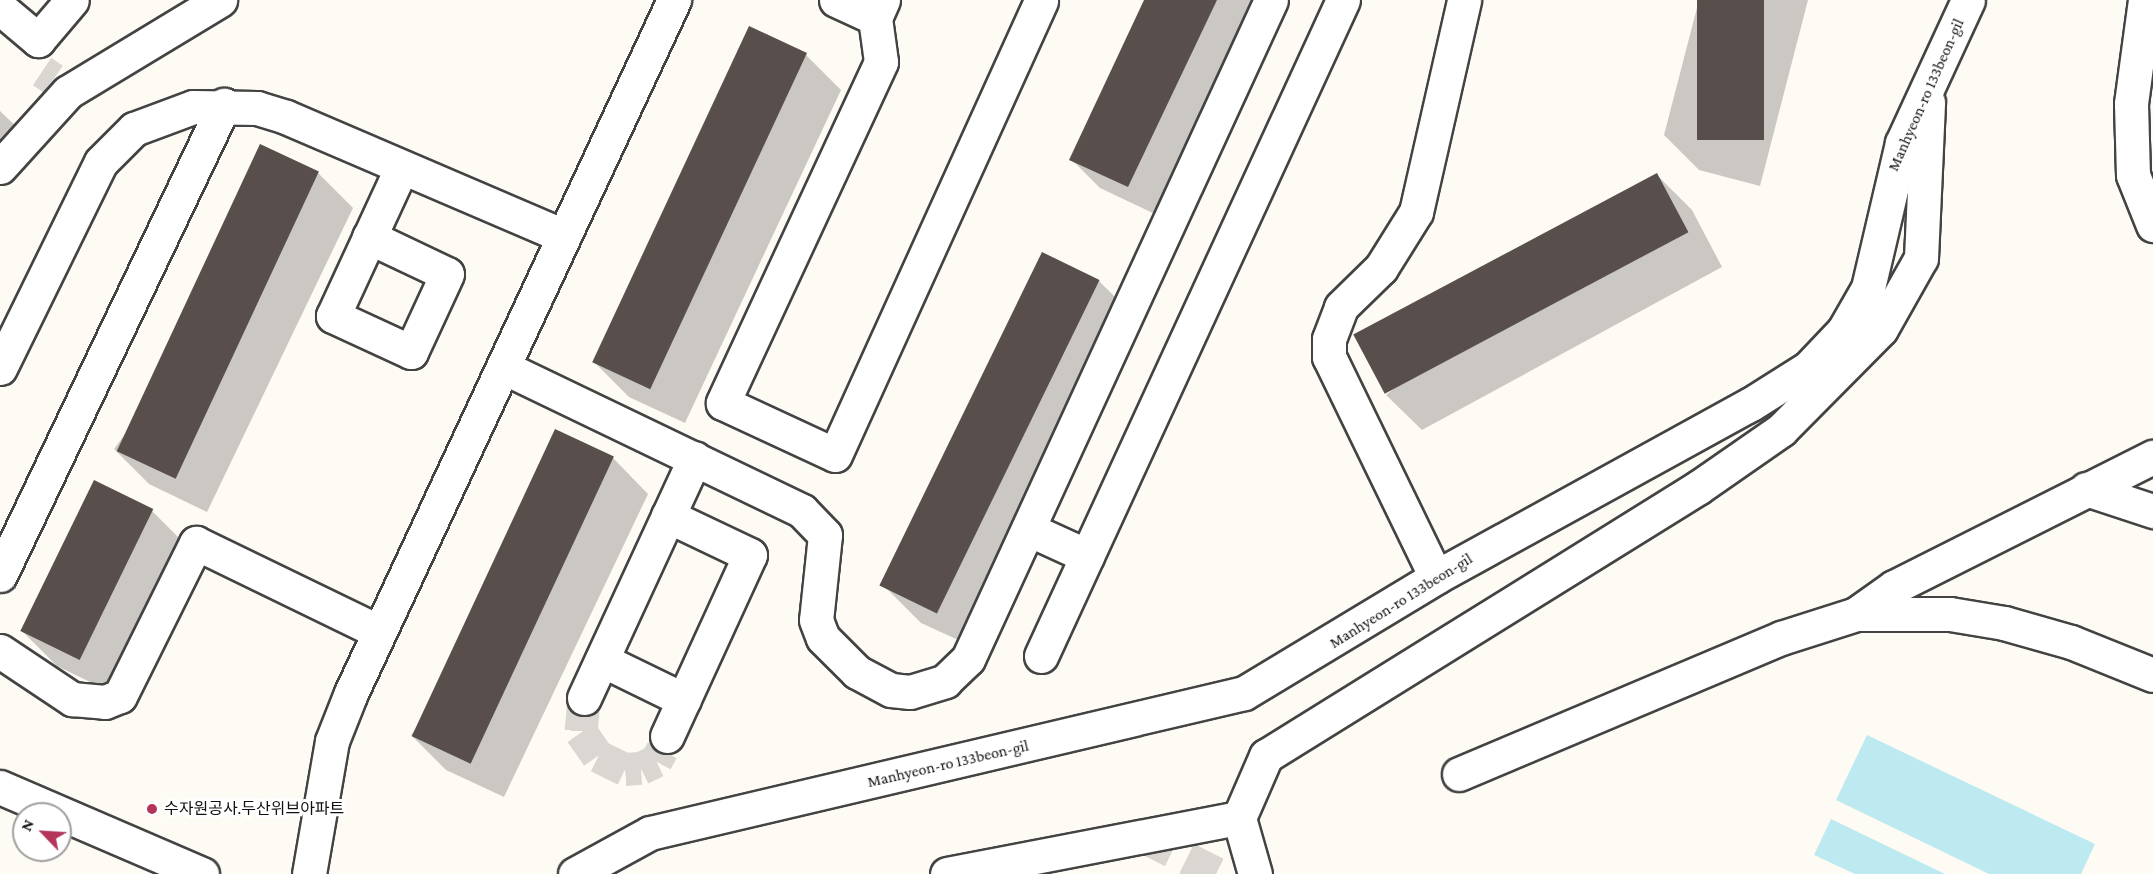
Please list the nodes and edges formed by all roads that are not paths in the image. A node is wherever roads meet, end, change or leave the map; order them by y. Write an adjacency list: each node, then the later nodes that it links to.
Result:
1 (72, 0): 11 (street)
2 (220, 0): 15 (street)
3 (674, 0): 18 (street)
4 (836, 0): 12 (street)
5 (1041, 0): 12 (street)
6 (1271, 0): 27 (street)
7 (1464, 0): 30 (street)
8 (1968, 0): 13 (street, Manhyeon-ro 133beon-gil)
9 (2145, 0): 17 (street)
10 (1337, 2): 28 (street)
11 (0, 8)
12 (879, 9)
13 (1928, 86): 30 (street, Manhyeon-ro 133beon-gil); 42 (street)
14 (224, 105): 16 (street); 21 (street); 29 (street)
15 (0, 167)
16 (402, 167): 18 (street); 19 (street)
17 (2153, 225)
18 (564, 236): 20 (street)
19 (369, 237)
20 (503, 367): 22 (street); 32 (street)
21 (0, 368)
22 (695, 458): 26 (street); 27 (street)
23 (2153, 458): 24 (street)
24 (2086, 489): 25 (street); 31 (street)
25 (2153, 511)
26 (668, 516): 35 (street); 38 (street)
27 (1028, 529): 28 (street)
28 (1087, 556): 34 (street)
29 (2, 567)
30 (1436, 577): 45 (street, Manhyeon-ro 133beon-gil)
31 (1856, 614): 36 (street); 40 (street)
32 (379, 632): 33 (street); 44 (street)
33 (0, 651)
34 (1041, 656)
35 (602, 660): 37 (street); 38 (street)
36 (2153, 675)
37 (584, 698)
38 (684, 700): 39 (street)
39 (667, 736)
40 (1459, 774)
41 (0, 787): 43 (street)
42 (1239, 818): 46 (street); 47 (street)
43 (202, 874)
44 (309, 874)
45 (574, 874)
46 (947, 874)
47 (1255, 874)

